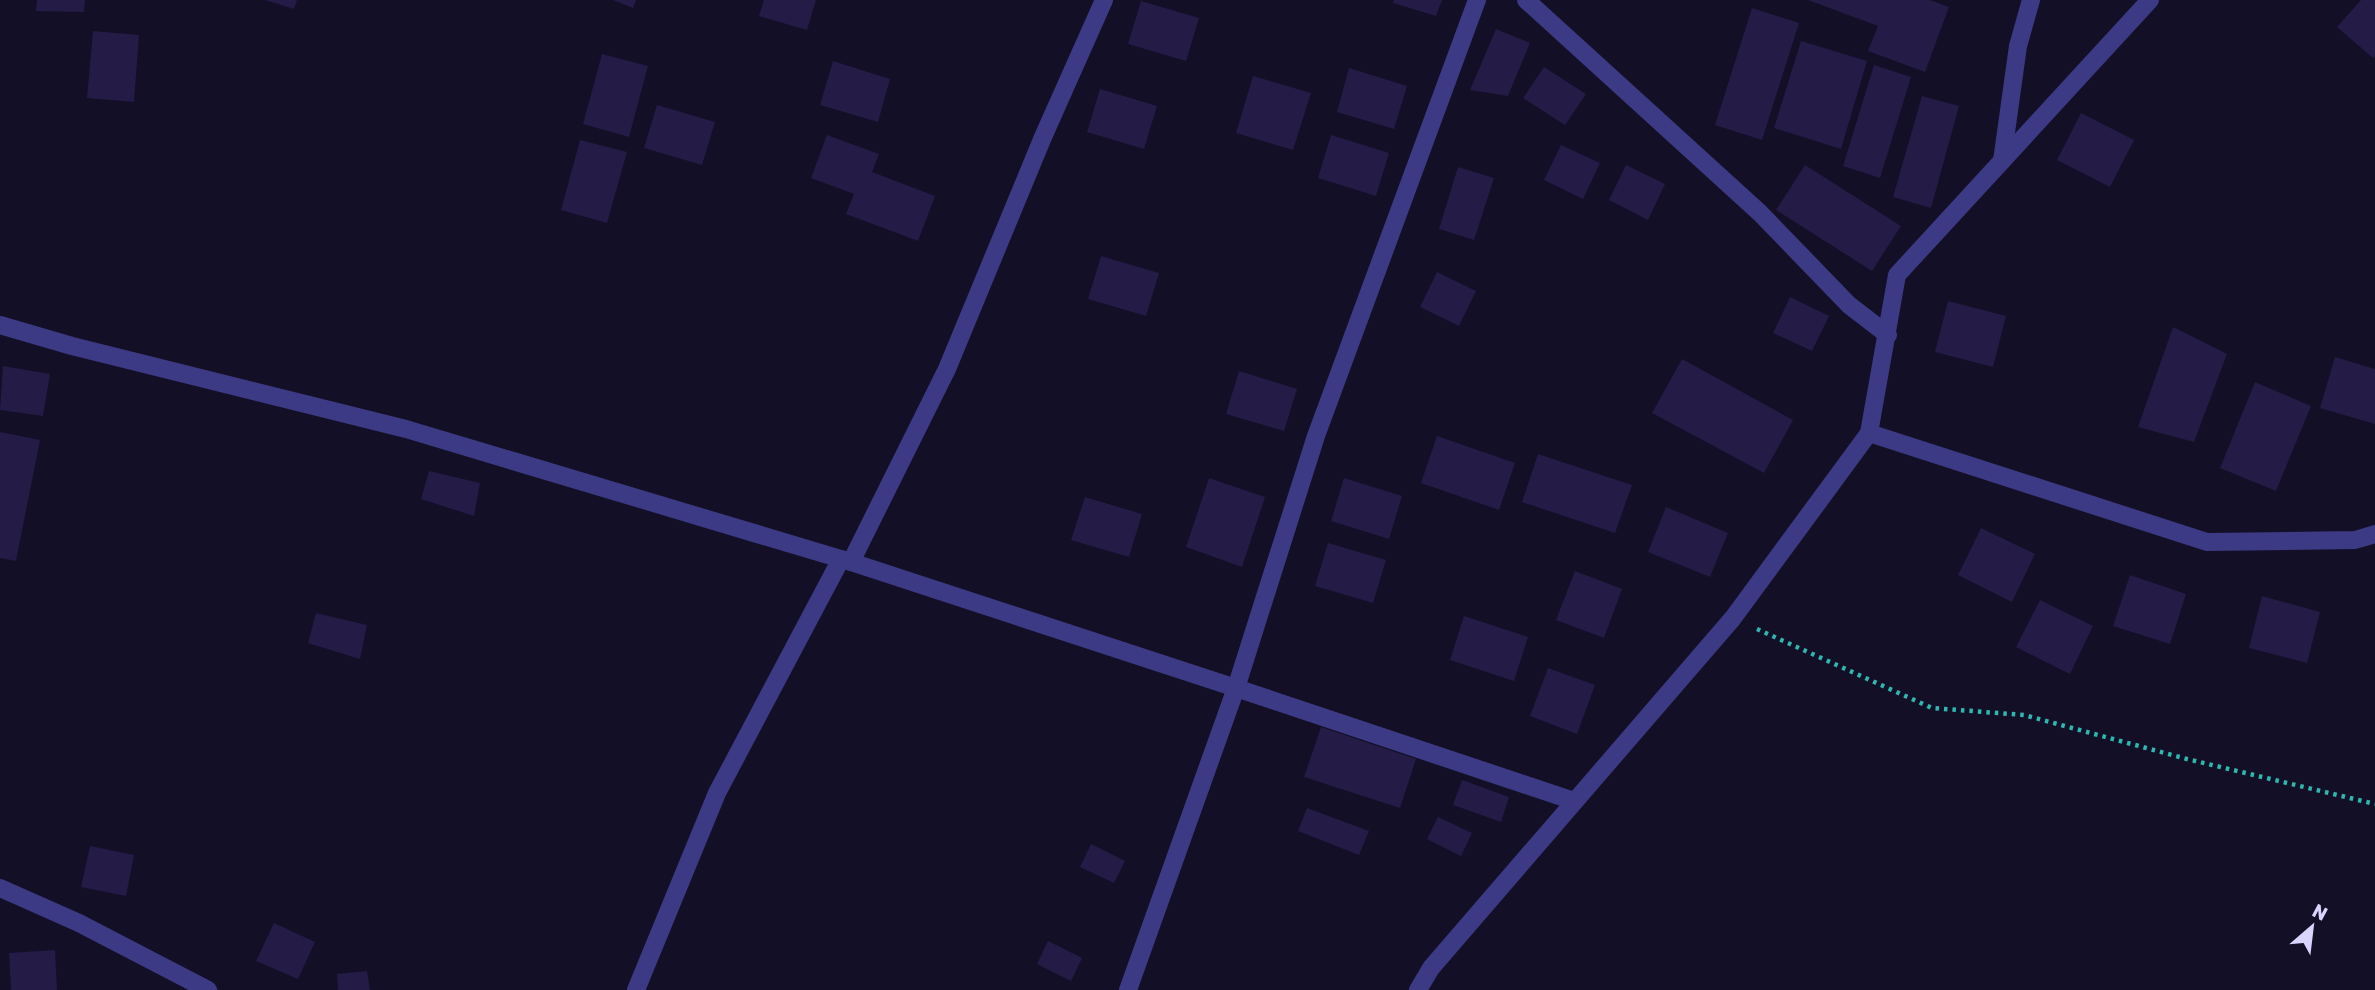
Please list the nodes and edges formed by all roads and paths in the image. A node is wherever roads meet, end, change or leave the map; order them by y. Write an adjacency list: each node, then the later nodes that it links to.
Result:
1 (1104, 0): 11 (street)
2 (1477, 0): 13 (street)
3 (1526, 0): 8 (street)
4 (2031, 0): 6 (street)
5 (2150, 0): 6 (street)
6 (2002, 161): 8 (street)
7 (0, 325): 11 (street)
8 (1888, 335): 9 (street)
9 (1868, 433): 10 (street); 12 (street)
10 (2375, 534)
11 (846, 561): 13 (street); 18 (street)
12 (1733, 618): 14 (street); 15 (path)
13 (1236, 688): 14 (street); 19 (street)
14 (1574, 801): 20 (street)
15 (2375, 804)
16 (0, 888): 17 (street)
17 (208, 990)
18 (636, 990)
19 (1128, 990)
20 (1418, 990)

